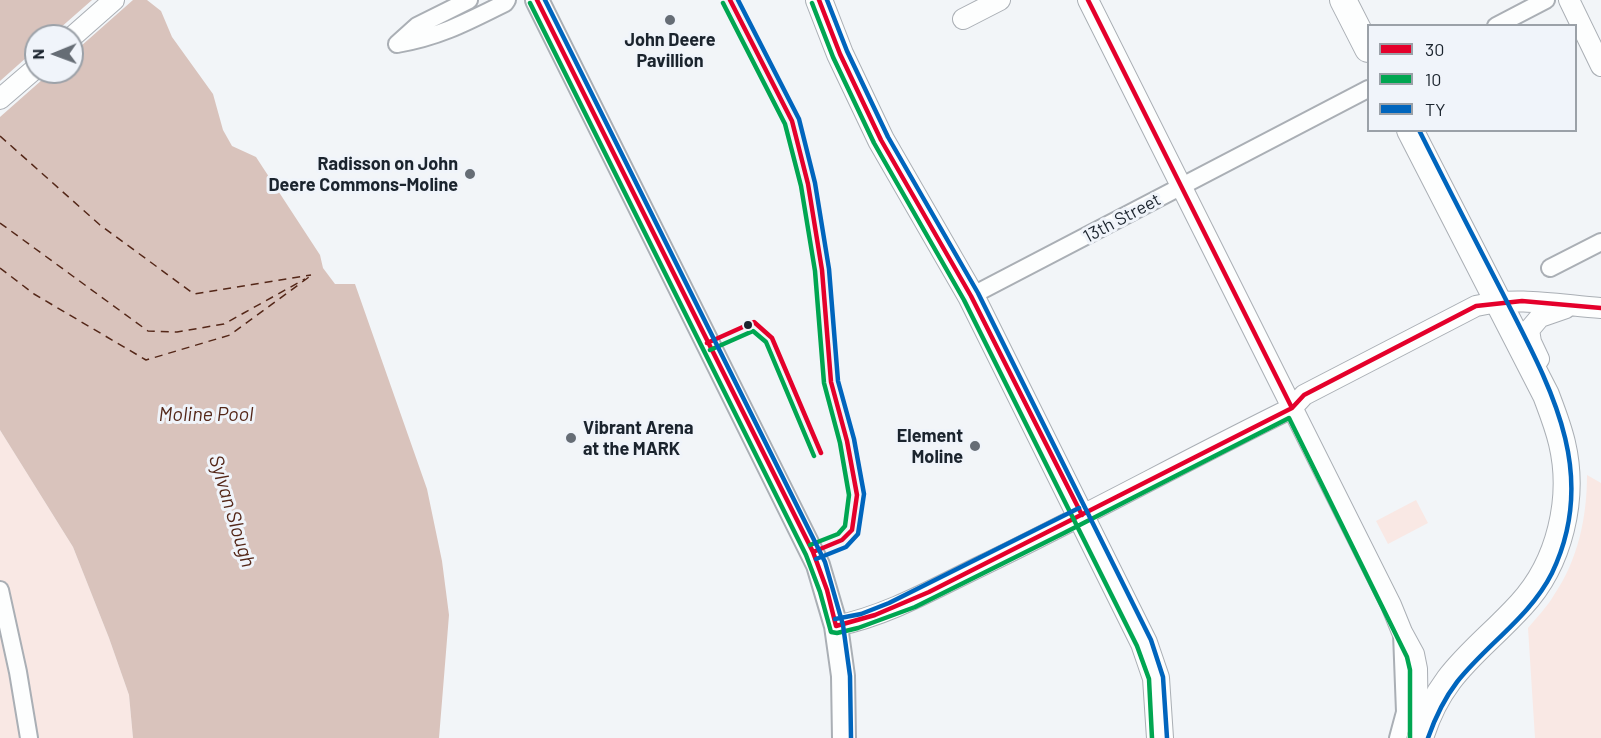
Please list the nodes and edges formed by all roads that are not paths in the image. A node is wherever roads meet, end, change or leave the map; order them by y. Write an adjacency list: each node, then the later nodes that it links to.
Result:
1 (114, 0): 13 (street)
2 (470, 0): 3 (street)
3 (507, 0)
4 (537, 0): 31 (main road)
5 (819, 0): 23 (main road)
6 (1000, 0): 11 (street)
7 (1088, 0): 20 (street)
8 (1343, 0): 14 (main road)
9 (1546, 0): 12 (street)
10 (1569, 0): 15 (street)
11 (963, 19)
12 (1500, 24)
13 (84, 26)
14 (1367, 48)
15 (1599, 58)
16 (24, 78): 18 (street)
17 (1367, 90): 20 (street, 13th Street)
18 (0, 99)
19 (1411, 132): 24 (main road)
20 (1181, 187): 23 (street, 13th Street); 27 (street)
21 (1601, 242): 22 (street)
22 (1550, 268)
23 (971, 296): 29 (main road)
24 (1497, 301): 25 (street); 27 (street); 28 (main road)
25 (1575, 306): 26 (street); 28 (street)
26 (1601, 308)
27 (1292, 408): 29 (street); 32 (street)
28 (1563, 445): 37 (main road)
29 (1082, 515): 31 (street); 35 (main road)
30 (0, 590): 33 (street)
31 (837, 626): 34 (main road)
32 (1402, 632): 36 (street); 37 (street)
33 (29, 738)
34 (844, 738)
35 (1160, 738)
36 (1398, 738)
37 (1419, 738)

